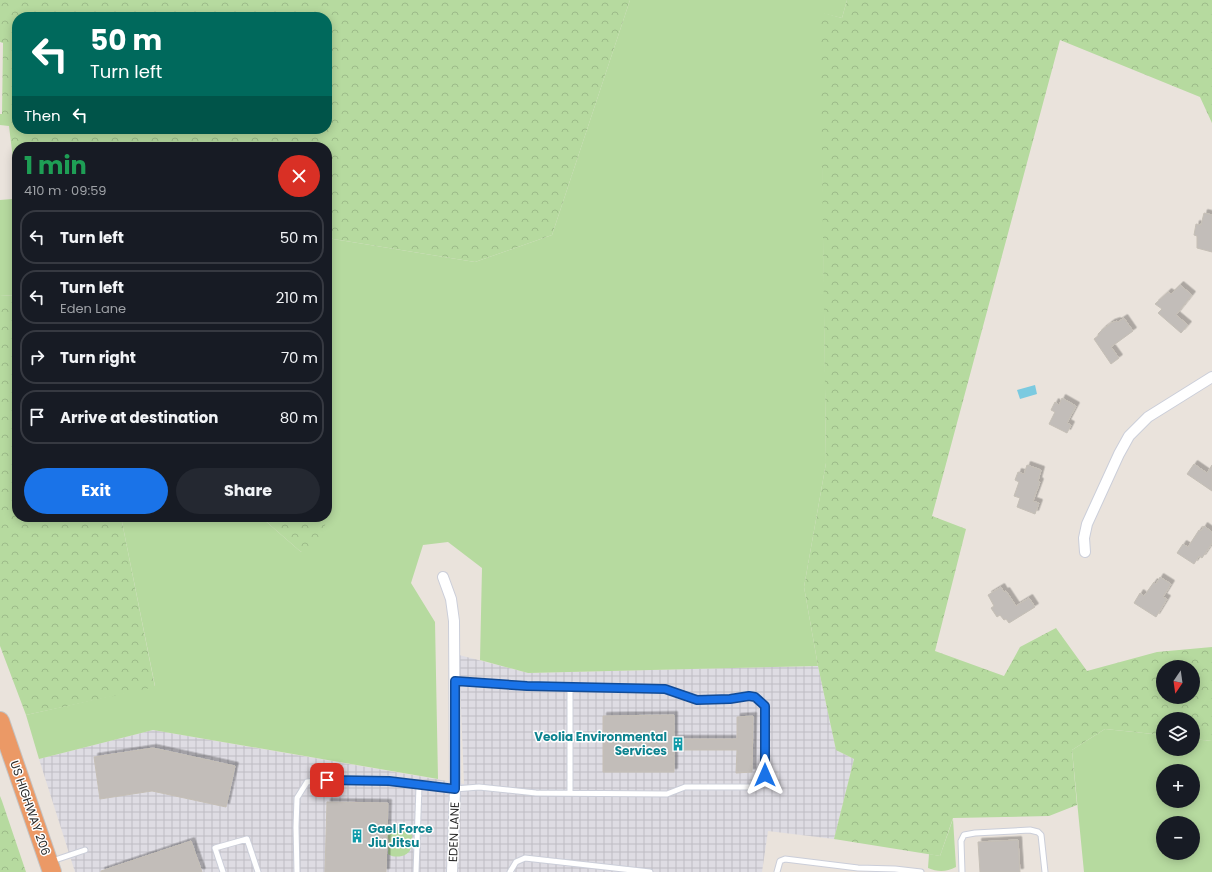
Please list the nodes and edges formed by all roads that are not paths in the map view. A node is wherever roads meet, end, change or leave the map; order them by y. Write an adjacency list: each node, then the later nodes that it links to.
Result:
1 (1212, 377): 2 (street)
2 (1085, 552)
3 (443, 577): 4 (street, EDEN LANE)
4 (455, 681): 5 (lane); 8 (street, EDEN LANE)
5 (570, 688): 9 (lane); 9 (lane)
6 (0, 721): 11 (highway, US HIGHWAY 206)
7 (419, 786): 8 (lane); 14 (lane); 15 (lane)
8 (455, 789): 9 (lane); 16 (street, EDEN LANE)
9 (570, 793)
10 (85, 850): 11 (lane)
11 (50, 867)
12 (223, 872): 13 (lane)
13 (258, 872)
14 (297, 872)
15 (416, 872)
16 (452, 872)
17 (510, 872): 18 (lane)
18 (650, 872)
19 (777, 872): 20 (lane)
20 (922, 872)
21 (962, 872): 22 (lane)
22 (1045, 872)

